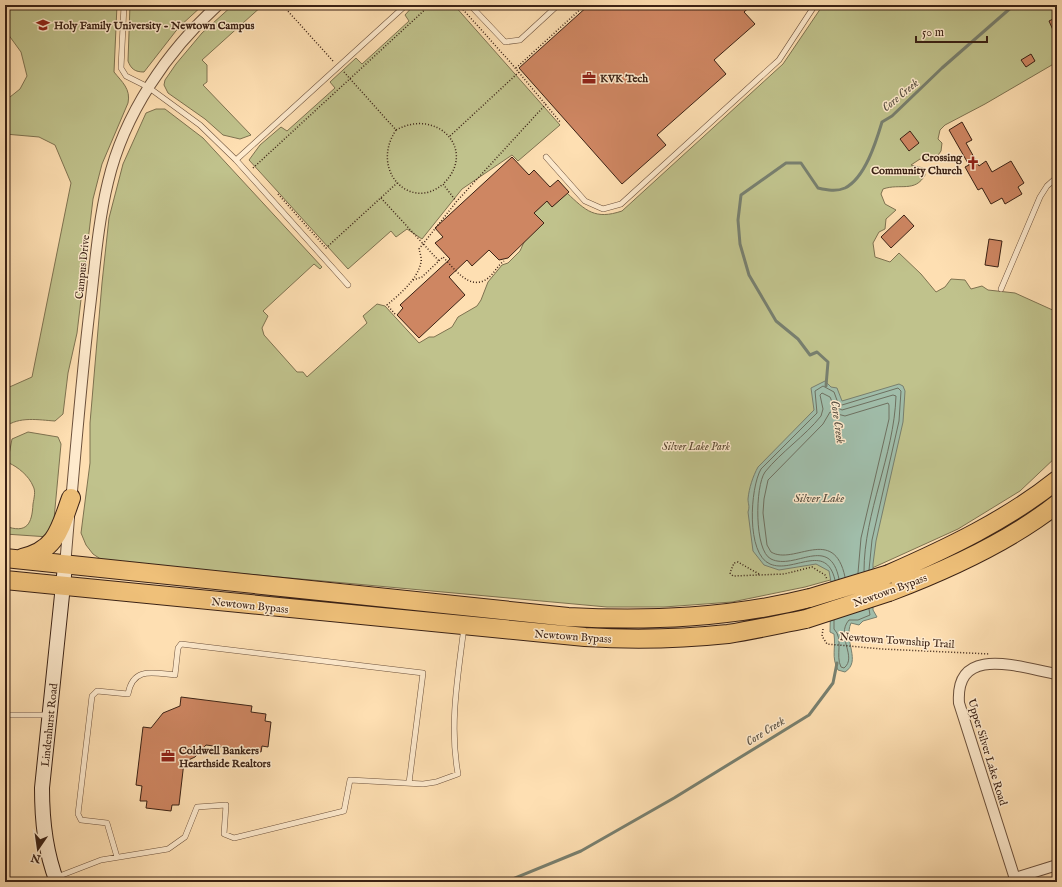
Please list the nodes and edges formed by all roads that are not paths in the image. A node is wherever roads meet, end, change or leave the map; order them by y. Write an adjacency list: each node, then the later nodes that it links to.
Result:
1 (124, 5): 7 (lane)
2 (218, 5): 7 (street, Campus Drive)
3 (406, 5): 9 (lane)
4 (470, 5): 5 (lane)
5 (558, 5)
6 (815, 5): 8 (lane)
7 (148, 87): 9 (lane); 14 (street, Campus Drive)
8 (546, 158)
9 (236, 160): 11 (lane)
10 (1057, 177): 12 (lane)
11 (348, 285)
12 (1001, 289)
13 (1057, 480): 17 (highway, Newtown Bypass, bridge)
14 (71, 498): 16 (highway); 17 (street, Campus Drive)
15 (1057, 504): 20 (highway, Newtown Bypass, bridge)
16 (11, 559): 17 (highway, Newtown Bypass)
17 (65, 566): 19 (street, Lindenhurst Road)
18 (5, 580): 19 (highway, Newtown Bypass)
19 (62, 585): 20 (highway, Newtown Bypass); 23 (street, Lindenhurst Road)
20 (464, 626): 24 (lane)
21 (1057, 674): 28 (street, Upper Silver Lake Road)
22 (5, 715): 23 (lane)
23 (50, 715): 27 (street, Lindenhurst Road)
24 (409, 783): 25 (lane); 25 (lane)
25 (117, 857): 27 (lane)
26 (1057, 865): 28 (street)
27 (56, 880)
28 (1015, 880)

